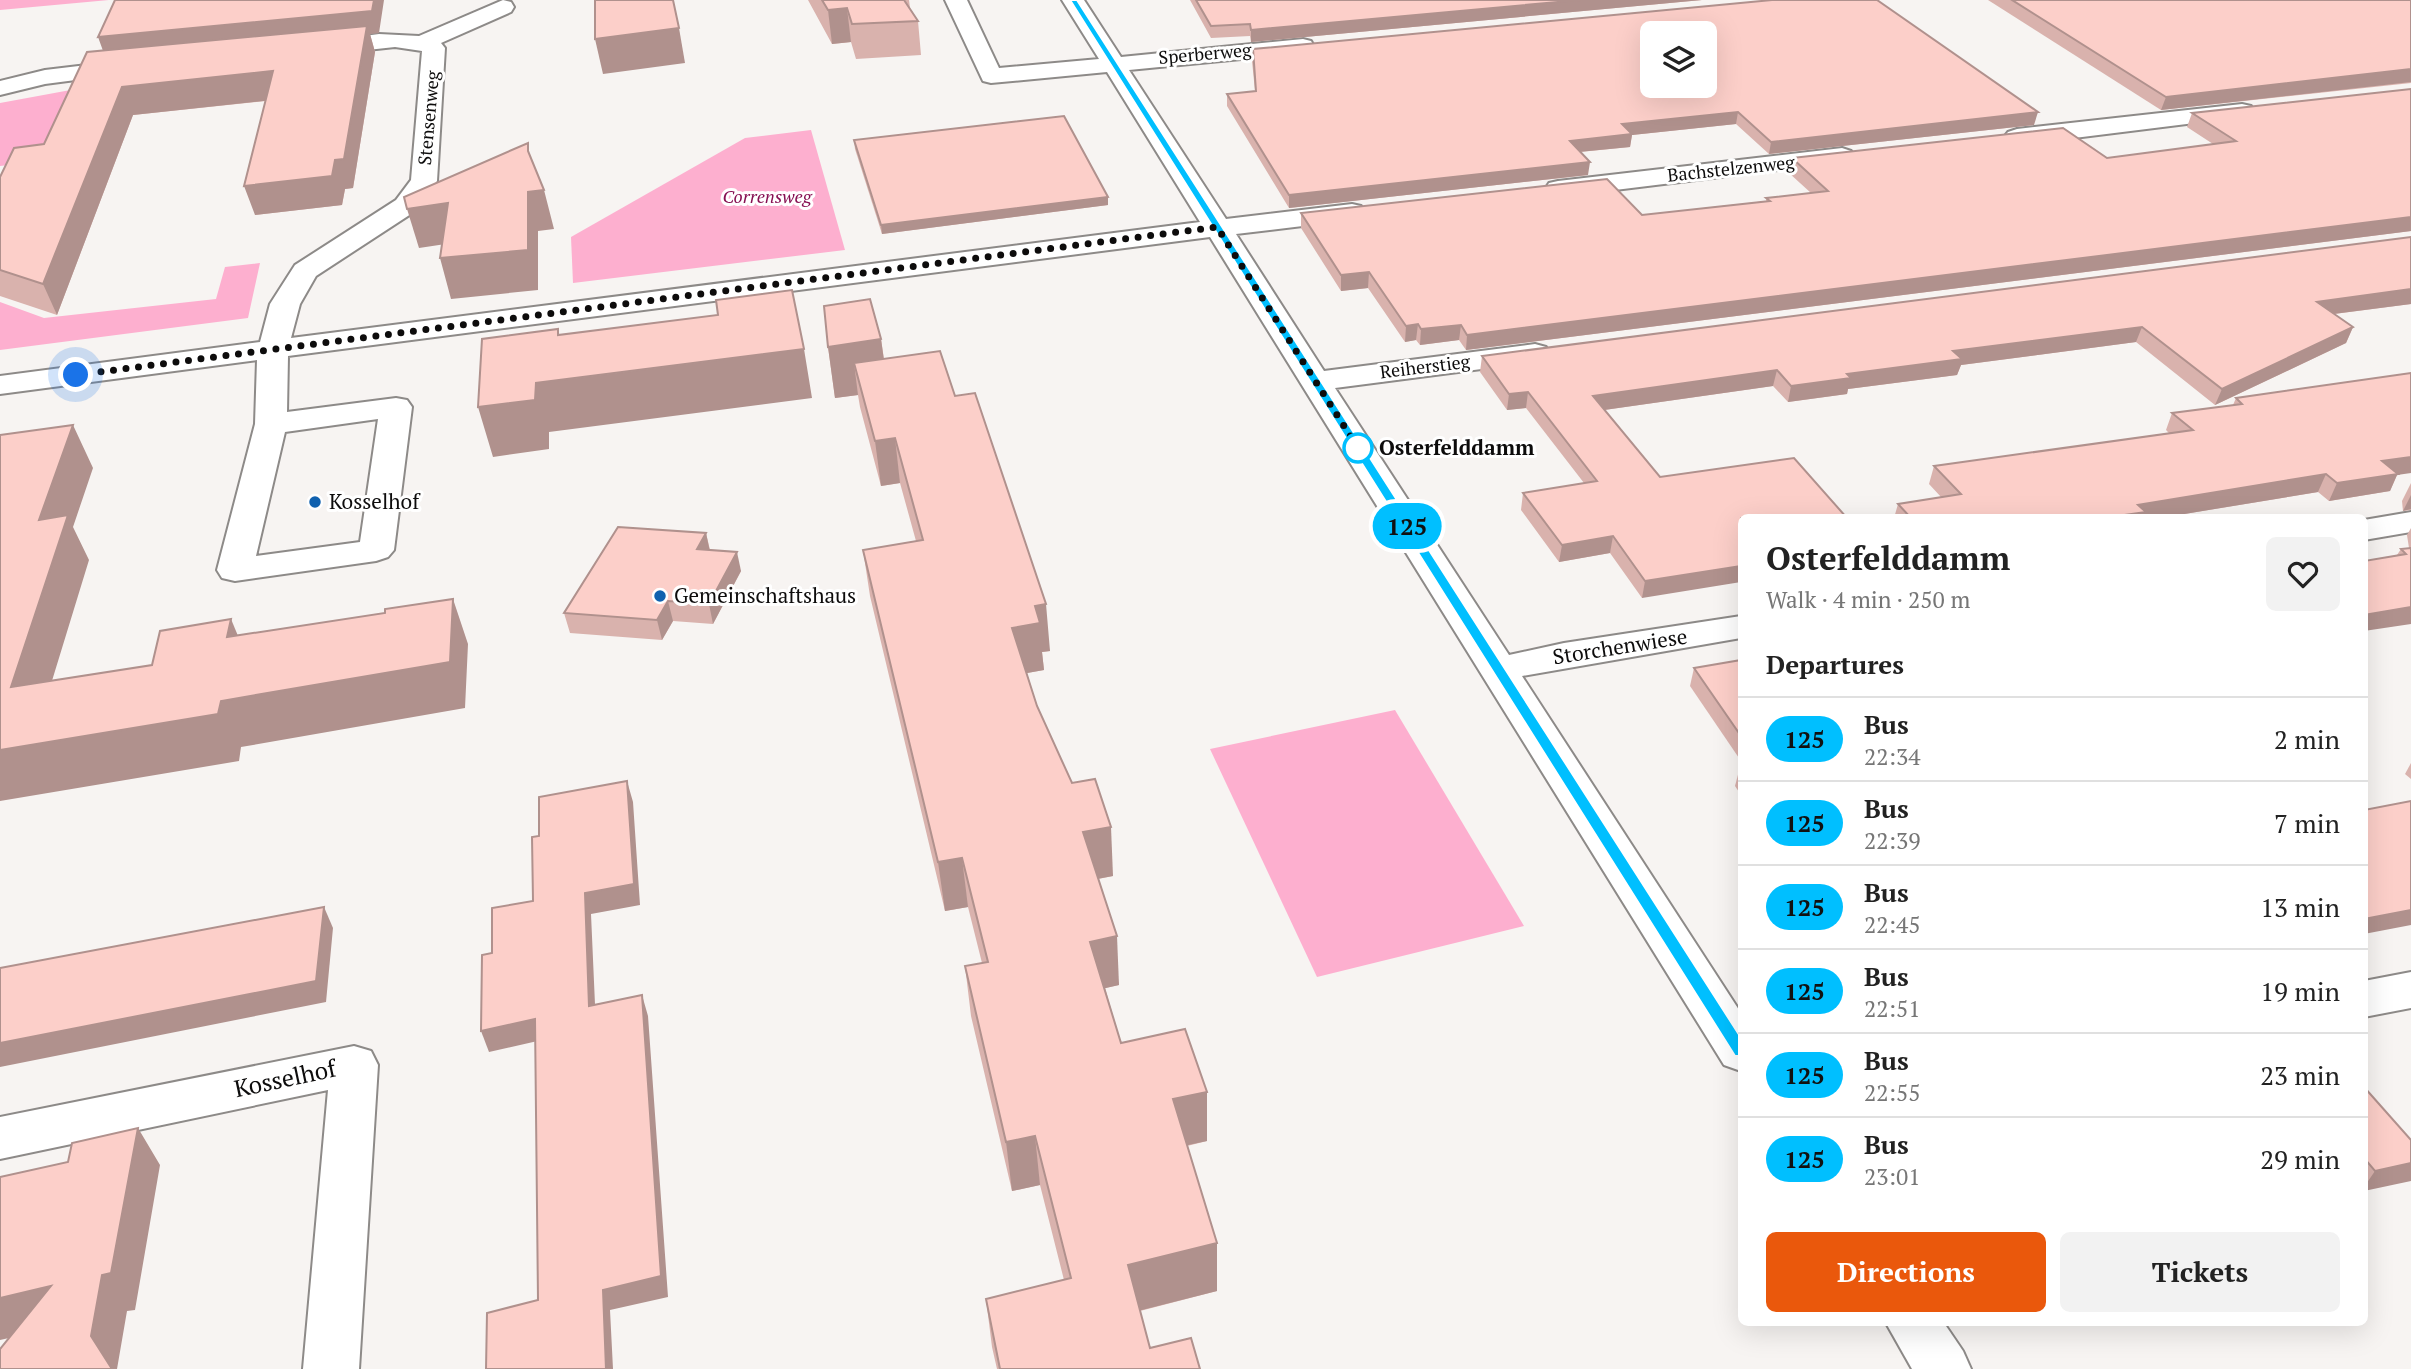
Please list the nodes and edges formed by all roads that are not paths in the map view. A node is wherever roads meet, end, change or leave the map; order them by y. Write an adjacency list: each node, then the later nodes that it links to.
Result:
1 (956, 0): 7 (street, Sperberweg)
2 (1073, 0): 7 (street)
3 (503, 7): 4 (street)
4 (424, 42): 6 (street, Stensenweg); 16 (street, Stensenweg)
5 (1322, 44): 7 (street, Sperberweg)
6 (293, 51)
7 (1112, 63): 15 (street)
8 (158, 64): 9 (street)
9 (0, 88)
10 (2272, 108): 11 (street)
11 (1995, 139)
12 (1870, 153): 13 (street, Bachstelzenweg)
13 (1538, 191)
14 (1371, 210): 15 (street)
15 (1217, 227): 16 (street); 18 (street)
16 (273, 348): 19 (street); 20 (street)
17 (1558, 350): 18 (street, Reiherstieg)
18 (1315, 381): 24 (street)
19 (0, 385)
20 (271, 424): 20 (street)
21 (2411, 522): 22 (street)
22 (2368, 529)
23 (1738, 627): 24 (street, Storchenwiese)
24 (1498, 668): 27 (street)
25 (2411, 990): 26 (street)
26 (2368, 998)
27 (1738, 1047)
28 (0, 1139): 30 (street, Kosselhof)
29 (1915, 1326): 31 (street)
30 (331, 1369)
31 (1943, 1369)

